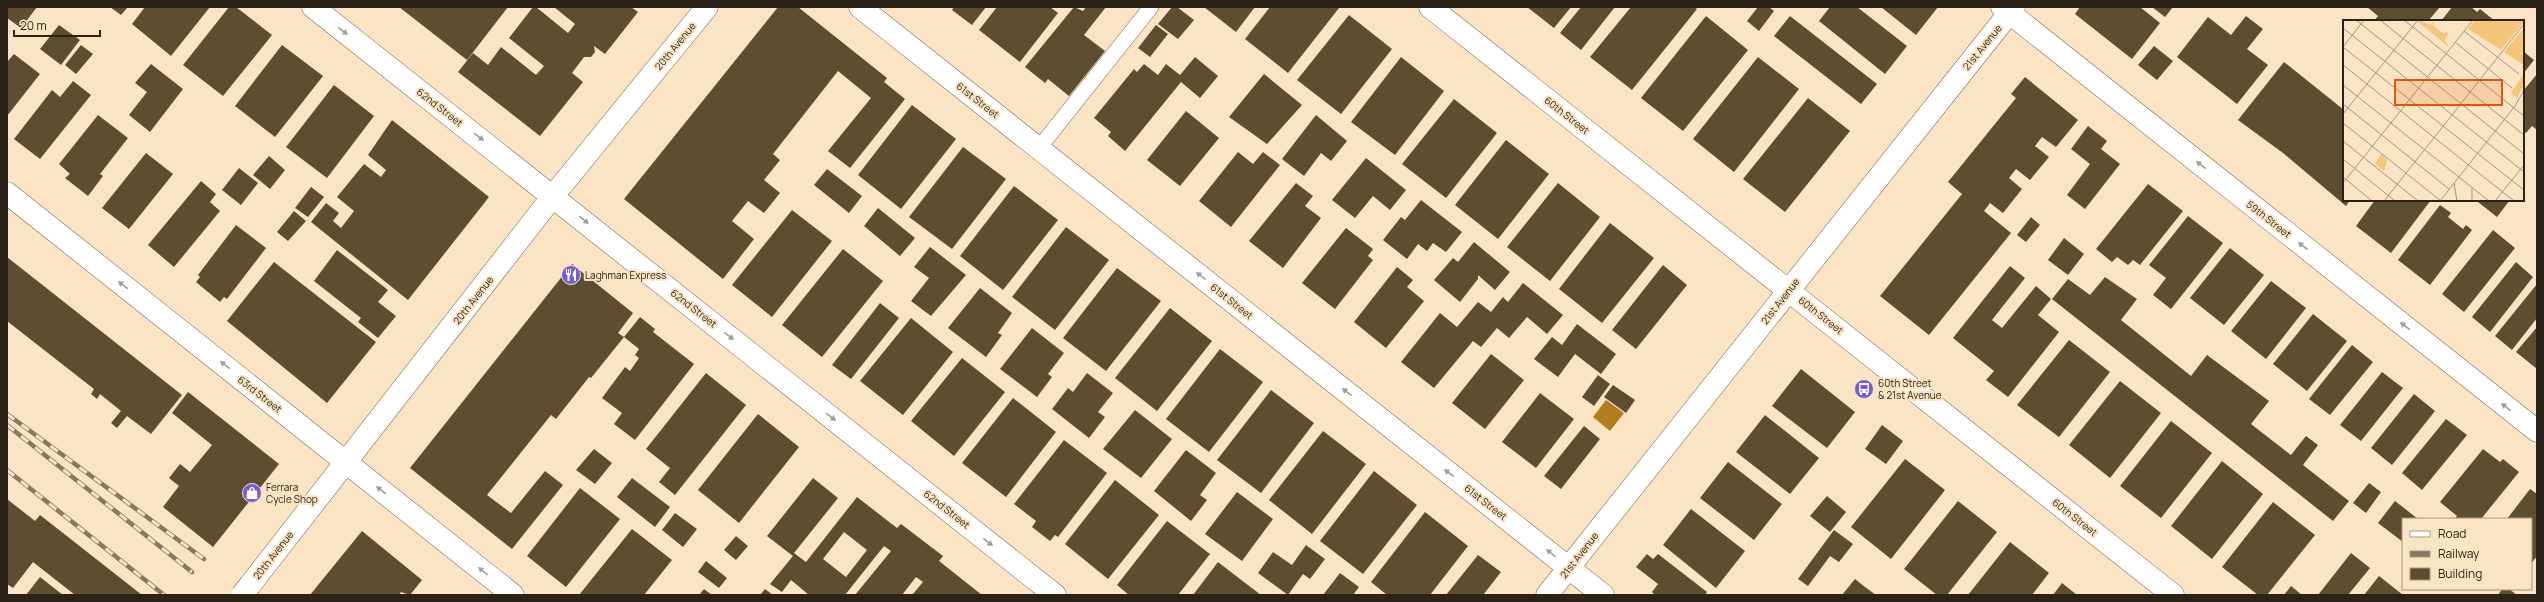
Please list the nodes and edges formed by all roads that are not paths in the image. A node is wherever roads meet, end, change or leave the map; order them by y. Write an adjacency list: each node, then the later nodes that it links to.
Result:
1 (313, 7): 9 (street, 62nd Street, one-way to 9)
2 (707, 7): 9 (street, 20th Avenue)
3 (860, 7): 7 (street, 61st Street)
4 (1430, 7): 10 (street, 60th Street)
5 (1145, 9): 7 (lane)
6 (2008, 9): 10 (street, 21st Avenue); 11 (street, 59th Street, one-way to 6)
7 (1039, 148): 13 (street, 61st Street, one-way to 7)
8 (7, 193): 12 (street, 63rd Street, one-way to 8)
9 (554, 196): 12 (street, 20th Avenue); 16 (street, 62nd Street, one-way to 16)
10 (1788, 290): 13 (street, 21st Avenue); 19 (street, 60th Street)
11 (2537, 431)
12 (346, 462): 14 (street, 20th Avenue); 15 (street, 63rd Street, one-way to 12)
13 (1569, 568): 17 (street, 21st Avenue); 18 (street, 61st Street)
14 (246, 590)
15 (513, 595)
16 (1055, 595)
17 (1547, 595)
18 (1603, 595)
19 (2173, 595)

